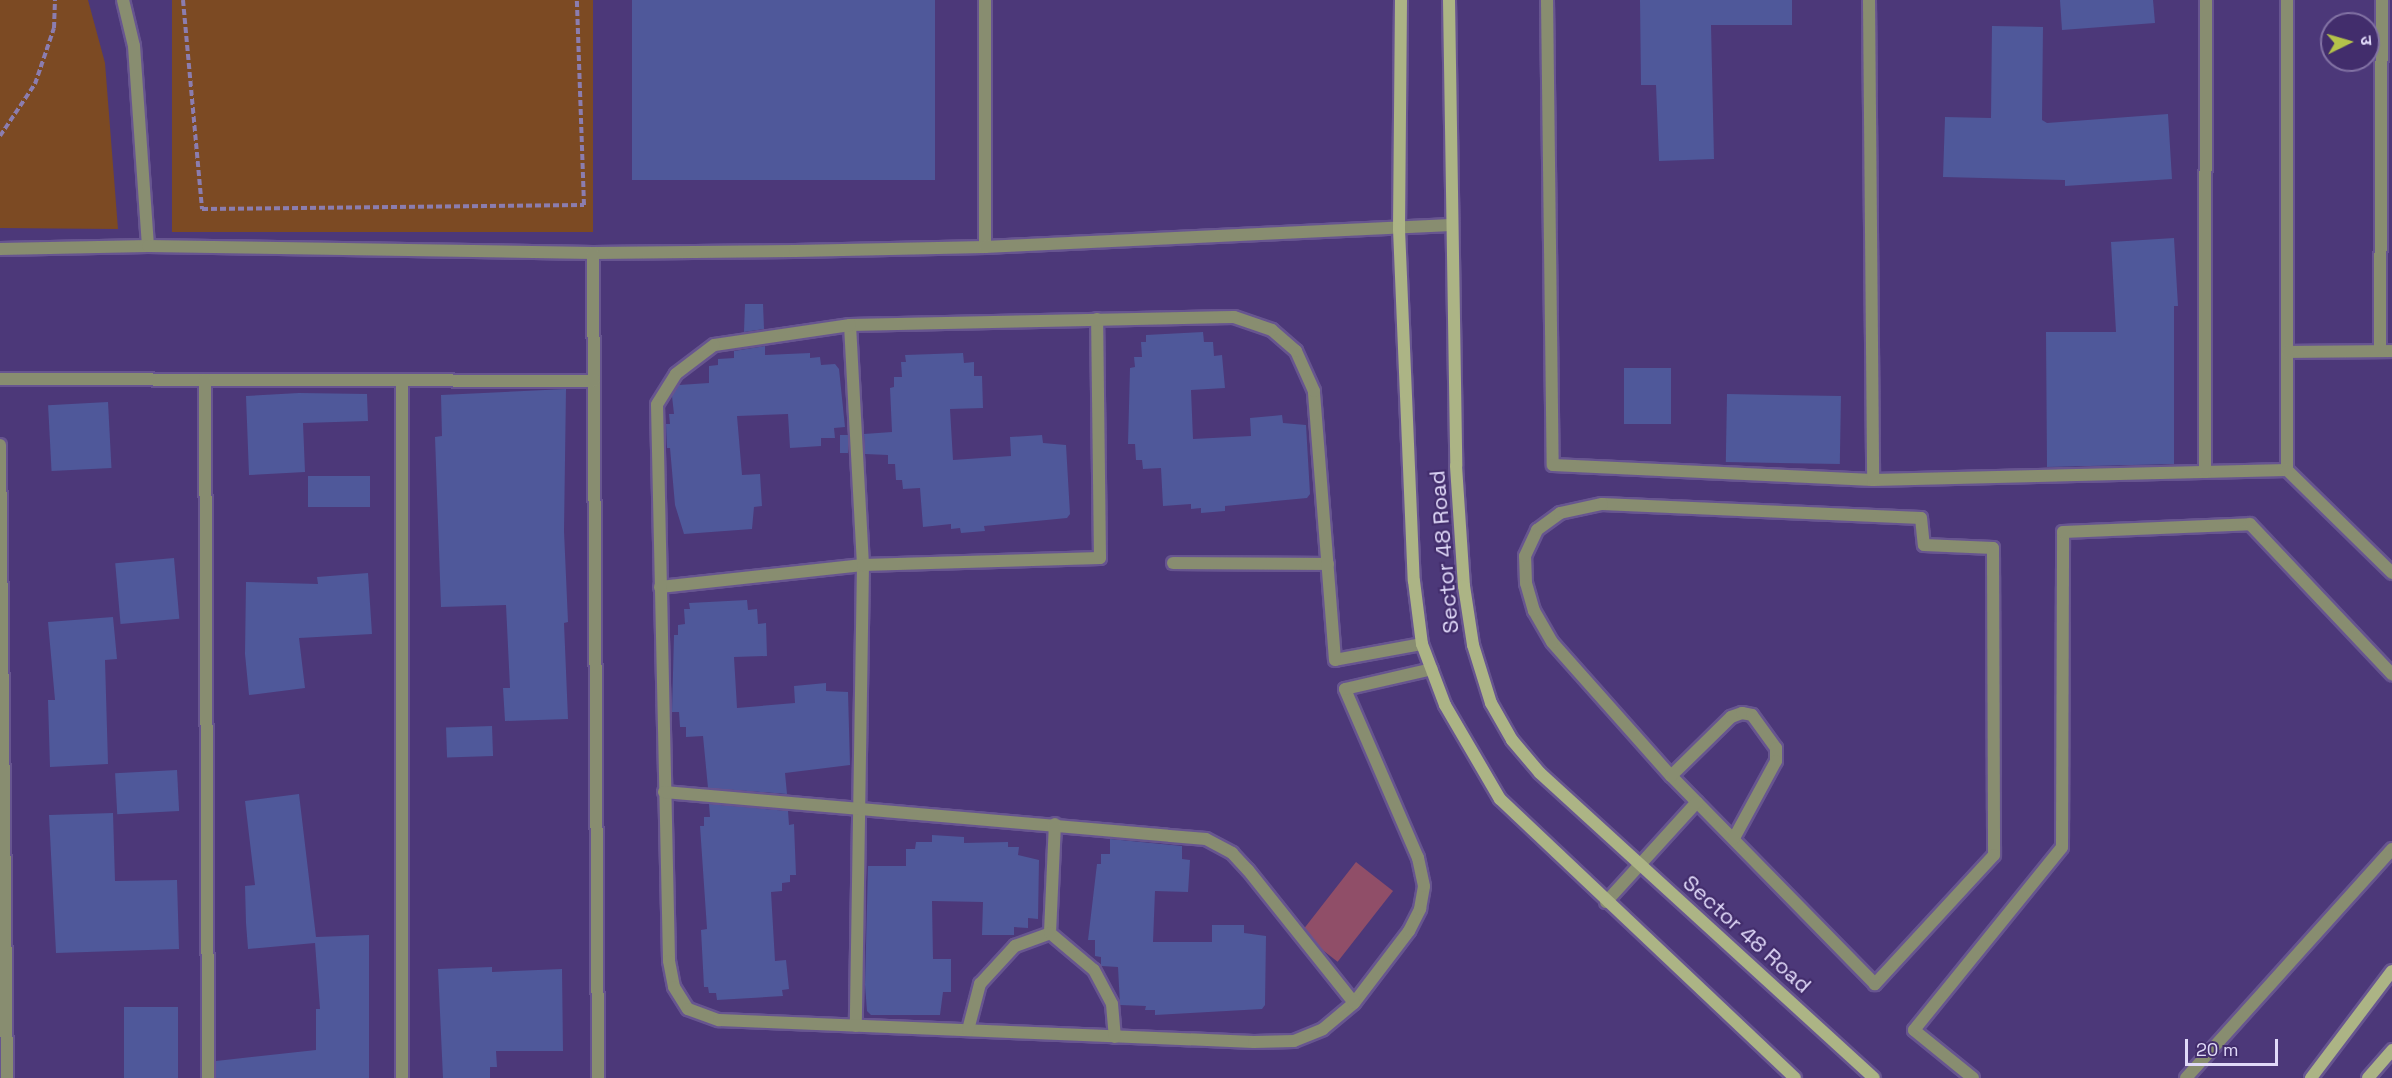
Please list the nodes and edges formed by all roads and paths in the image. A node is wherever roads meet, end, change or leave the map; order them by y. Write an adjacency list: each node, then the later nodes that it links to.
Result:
1 (55, 0): 13 (path)
2 (123, 0): 16 (street)
3 (183, 0): 4 (path)
4 (577, 0)
5 (985, 0): 17 (street)
6 (1401, 0): 15 (street, Sector 48 Road)
7 (1449, 0): 14 (street, Sector 48 Road)
8 (1547, 0): 31 (street)
9 (1869, 0): 31 (street)
10 (2206, 0): 30 (street)
11 (2287, 0): 23 (street)
12 (2382, 0): 22 (street)
13 (0, 136)
14 (1450, 225): 15 (street); 47 (street, Sector 48 Road)
15 (1399, 229): 17 (street); 37 (street, Sector 48 Road)
16 (148, 246): 18 (street); 19 (street)
17 (985, 247): 19 (street)
18 (0, 249)
19 (593, 253): 27 (street)
20 (1097, 319): 21 (street); 33 (street); 34 (street)
21 (850, 325): 34 (street); 36 (street)
22 (2386, 351): 23 (street)
23 (2287, 352): 29 (street)
24 (0, 379): 25 (street)
25 (205, 380): 26 (street); 58 (street)
26 (402, 380): 27 (street); 59 (street)
27 (594, 381): 60 (street)
28 (0, 445): 50 (street)
29 (2287, 470): 30 (street); 35 (street)
30 (2205, 472): 31 (street)
31 (1874, 480)
32 (1173, 562): 33 (street)
33 (1328, 564): 37 (street)
34 (863, 565): 36 (street); 43 (street)
35 (2392, 573)
36 (660, 587): 41 (street)
37 (1422, 644): 38 (street, Sector 48 Road)
38 (1432, 669): 48 (street, Sector 48 Road); 52 (street)
39 (2392, 674): 63 (street)
40 (1671, 776): 42 (street); 45 (street); 45 (street)
41 (664, 792): 43 (street); 53 (street)
42 (1697, 802): 45 (street); 47 (street)
43 (857, 809): 44 (street); 53 (street)
44 (1055, 824): 49 (street); 52 (street)
45 (1734, 838)
46 (2392, 849): 64 (street)
47 (1640, 865): 48 (street); 62 (street, Sector 48 Road)
48 (1606, 902): 61 (street, Sector 48 Road)
49 (1050, 933): 54 (street); 55 (street)
50 (3, 970): 57 (street)
51 (2392, 971): 65 (street)
52 (1354, 1003): 55 (street)
53 (856, 1026): 54 (street)
54 (968, 1030): 55 (street)
55 (1115, 1037)
56 (2392, 1050): 66 (street)
57 (8, 1078)
58 (208, 1078)
59 (402, 1078)
60 (598, 1078)
61 (1795, 1078)
62 (1874, 1078)
63 (1973, 1078)
64 (2186, 1078)
65 (2311, 1078)
66 (2368, 1078)

